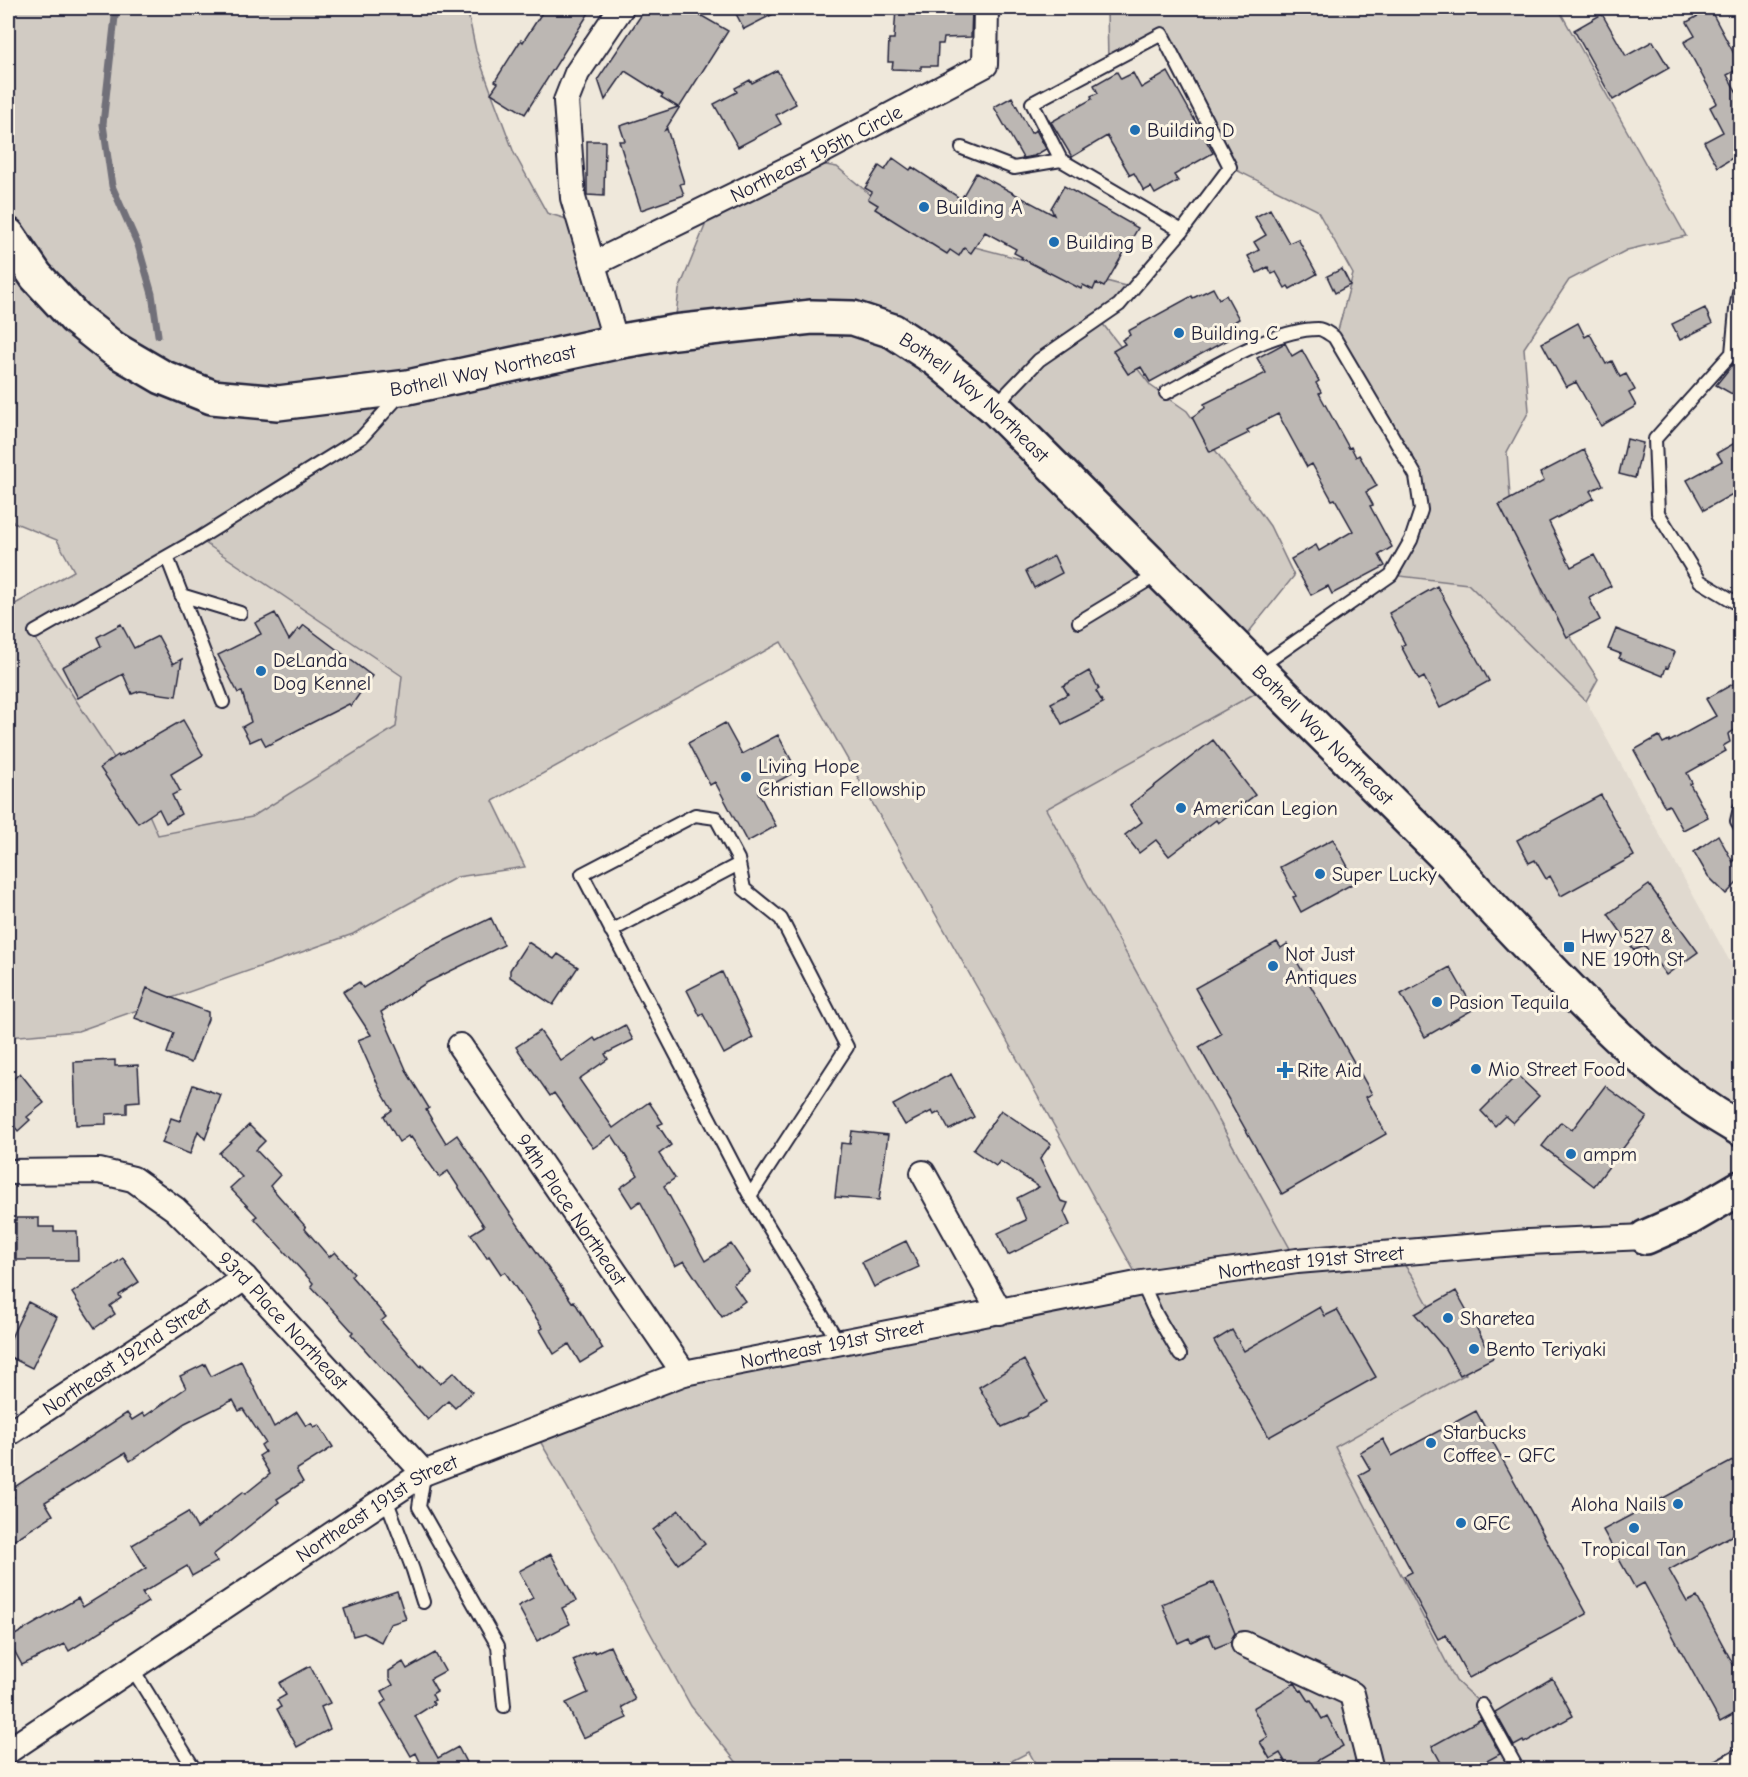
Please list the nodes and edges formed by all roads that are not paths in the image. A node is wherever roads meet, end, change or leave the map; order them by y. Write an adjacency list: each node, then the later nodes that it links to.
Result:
1 (621, 8): 7 (street)
2 (986, 8): 7 (street, Northeast 195th Circle)
3 (962, 148): 4 (lane)
4 (1061, 160): 5 (lane); 5 (lane)
5 (1182, 231): 12 (lane)
6 (8, 235): 10 (main road, Bothell Way Northeast)
7 (593, 264): 9 (street)
8 (1740, 287): 16 (lane)
9 (616, 342): 10 (main road, Bothell Way Northeast); 12 (main road, Bothell Way Northeast)
10 (408, 387): 13 (lane)
11 (1166, 393): 20 (lane)
12 (994, 407): 14 (main road, Bothell Way Northeast)
13 (166, 557): 15 (lane); 19 (lane)
14 (1161, 573): 18 (lane); 20 (main road, Bothell Way Northeast)
15 (181, 595): 17 (lane); 21 (lane)
16 (1740, 605)
17 (240, 613)
18 (1079, 622)
19 (35, 632)
20 (1257, 669): 27 (main road, Bothell Way Northeast)
21 (224, 702)
22 (1740, 808): 23 (lane)
23 (1740, 826)
24 (739, 864): 25 (lane); 25 (lane); 31 (lane)
25 (611, 930): 31 (lane)
26 (460, 1046): 38 (street, 94th Place Northeast)
27 (1740, 1129)
28 (8, 1172): 33 (street, 93rd Place Northeast)
29 (923, 1173): 35 (street)
30 (1740, 1188): 32 (main road, Northeast 191st Street)
31 (750, 1196): 36 (lane)
32 (1646, 1237): 34 (street, Northeast 191st Street)
33 (246, 1278): 39 (street, Northeast 192nd Street); 40 (street, 93rd Place Northeast)
34 (1142, 1283): 35 (street, Northeast 191st Street); 37 (lane)
35 (1000, 1312): 36 (street, Northeast 191st Street)
36 (839, 1343): 38 (street, Northeast 191st Street)
37 (1180, 1355)
38 (684, 1374): 40 (street, Northeast 191st Street)
39 (8, 1434)
40 (424, 1473): 41 (street, Northeast 191st Street); 46 (lane)
41 (386, 1499): 42 (lane); 44 (street, Northeast 191st Street)
42 (423, 1602)
43 (1244, 1644): 50 (street)
44 (132, 1668): 47 (street, Northeast 191st Street); 49 (lane)
45 (1482, 1705): 51 (lane)
46 (504, 1706)
47 (8, 1751)
48 (1740, 1761): 52 (street)
49 (195, 1770)
50 (1371, 1770)
51 (1518, 1770)
52 (1724, 1770)

